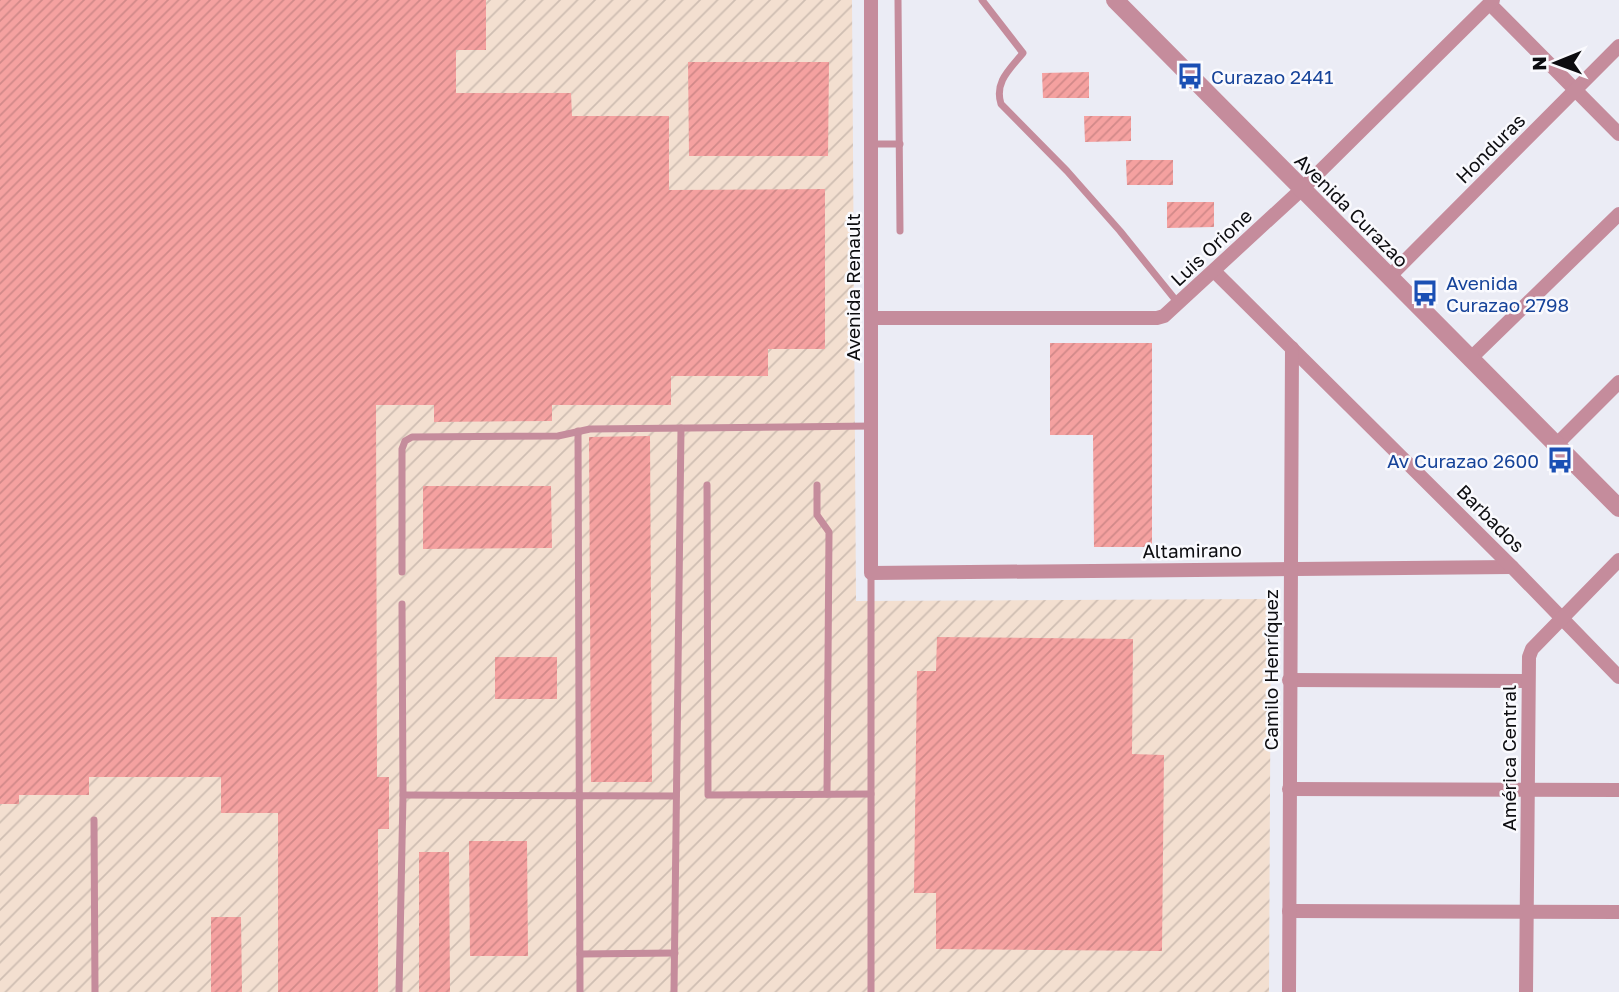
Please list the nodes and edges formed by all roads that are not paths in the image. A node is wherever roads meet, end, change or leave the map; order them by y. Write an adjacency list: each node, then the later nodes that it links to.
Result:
1 (871, 0): 9 (street, Avenida Renault)
2 (898, 0): 10 (lane)
3 (982, 0): 16 (lane)
4 (1115, 0): 11 (street, Avenida Curazao)
5 (1492, 2): 7 (street); 11 (street, Luis Orione)
6 (1619, 46): 7 (street, Honduras)
7 (1575, 90): 8 (street); 15 (street, Honduras)
8 (1619, 134)
9 (871, 144): 10 (lane); 17 (street, Avenida Renault)
10 (900, 144): 13 (lane)
11 (1302, 189): 14 (street, Luis Orione); 15 (street, Avenida Curazao)
12 (1619, 214): 19 (street)
13 (901, 231)
14 (1214, 271): 16 (street, Luis Orione); 18 (street, Barbados)
15 (1389, 277): 19 (street, Avenida Curazao)
16 (1178, 303): 17 (street, Luis Orione)
17 (872, 318): 21 (street, Avenida Renault)
18 (1292, 348): 29 (street, Barbados); 30 (street, Camilo Henríquez)
19 (1470, 359): 24 (street, Avenida Curazao)
20 (1619, 382): 24 (street)
21 (872, 426): 22 (lane); 32 (street, Avenida Renault)
22 (681, 428): 23 (lane); 45 (lane)
23 (579, 431): 31 (lane); 44 (lane)
24 (1556, 444): 27 (street, Avenida Curazao)
25 (708, 485): 41 (lane)
26 (817, 485): 41 (lane)
27 (1619, 508)
28 (1619, 560): 34 (street, América Central)
29 (1512, 567): 30 (street, Altamirano); 34 (street, Barbados)
30 (1289, 569): 32 (street, Altamirano); 36 (street, Camilo Henríquez)
31 (402, 572)
32 (872, 573): 42 (lane)
33 (402, 604): 43 (lane)
34 (1562, 618): 35 (street, Barbados); 37 (street, América Central)
35 (1619, 677)
36 (1289, 680): 37 (street); 38 (street, Camilo Henríquez)
37 (1527, 681): 39 (street, América Central)
38 (1289, 789): 39 (street); 47 (street, Camilo Henríquez)
39 (1527, 789): 40 (street); 48 (street, América Central)
40 (1619, 790)
41 (827, 794): 42 (lane)
42 (871, 794): 56 (lane)
43 (403, 795): 44 (lane); 53 (lane)
44 (580, 796): 45 (lane); 51 (lane)
45 (676, 796): 50 (lane)
46 (94, 820): 52 (lane)
47 (1289, 911): 48 (street); 57 (street, Camilo Henríquez)
48 (1527, 912): 49 (street); 58 (street, América Central)
49 (1619, 912)
50 (675, 953): 51 (lane); 55 (lane)
51 (580, 954): 54 (lane)
52 (95, 992)
53 (399, 992)
54 (580, 992)
55 (674, 992)
56 (871, 992)
57 (1289, 992)
58 (1526, 992)

